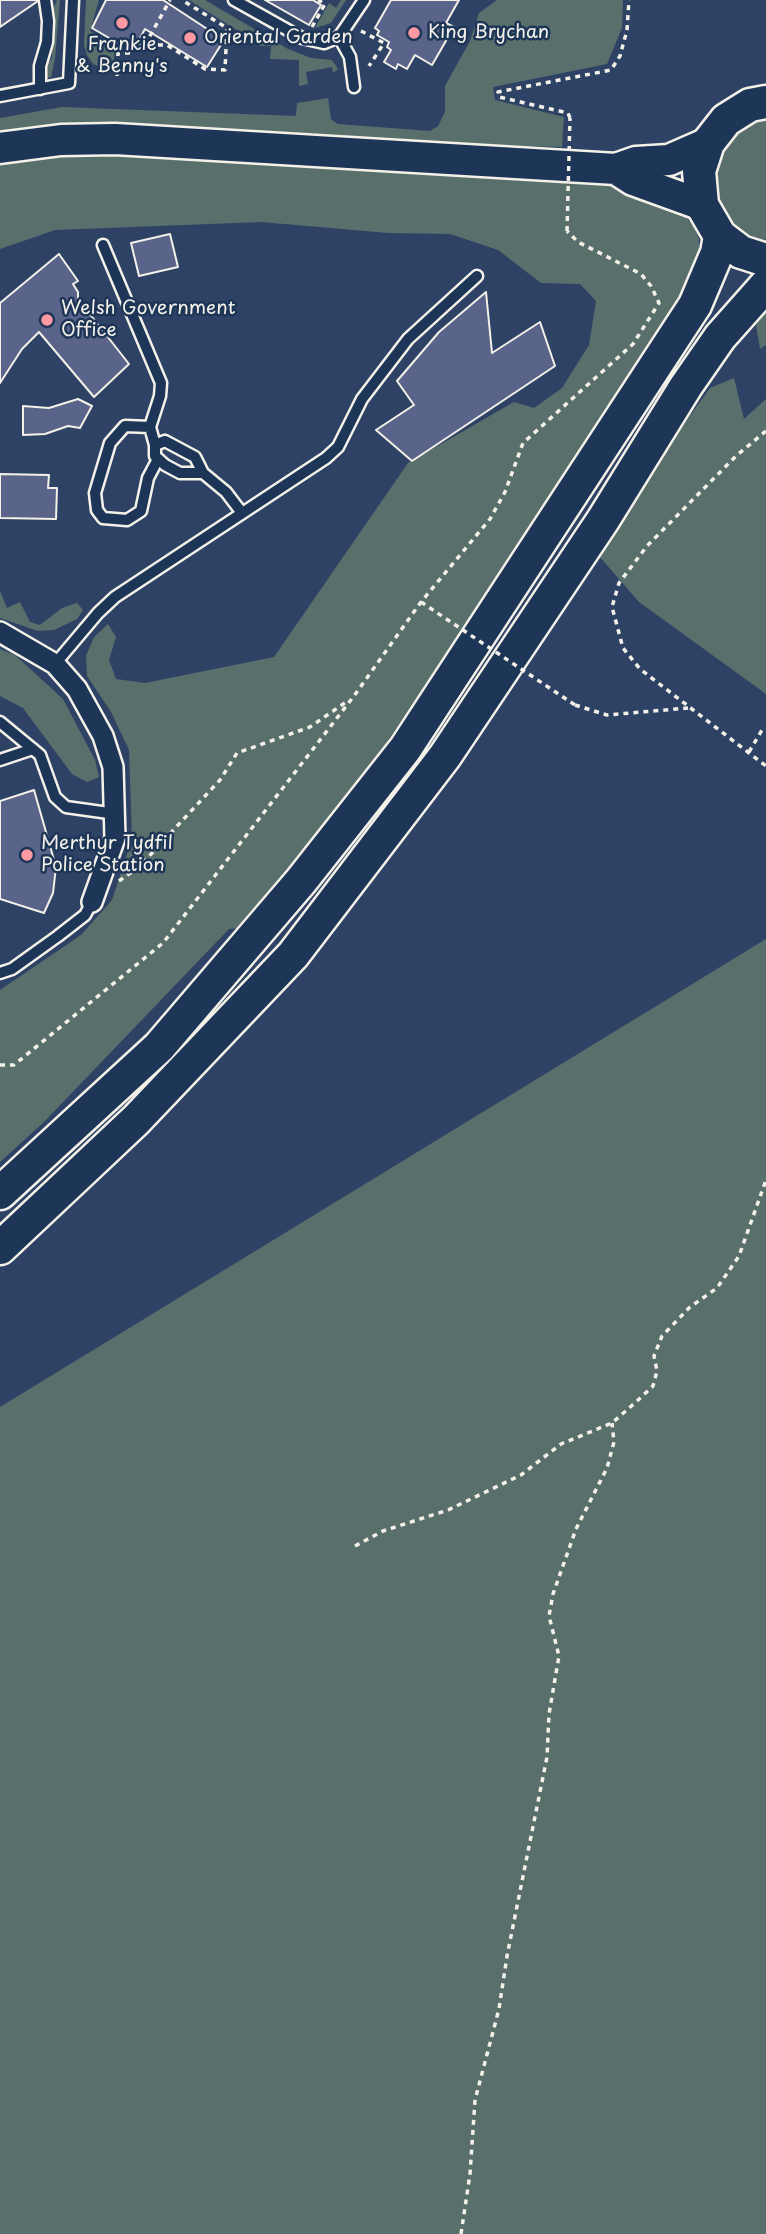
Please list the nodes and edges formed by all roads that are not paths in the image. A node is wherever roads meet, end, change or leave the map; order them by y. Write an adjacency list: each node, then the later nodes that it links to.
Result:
1 (45, 0): 7 (lane)
2 (73, 0): 7 (lane)
3 (234, 0): 5 (lane)
4 (364, 0): 5 (lane)
5 (339, 37): 6 (lane)
6 (354, 87)
7 (40, 89): 8 (lane)
8 (0, 96)
9 (766, 102): 10 (highway)
10 (708, 143): 12 (main road); 13 (highway)
11 (0, 148): 12 (main road)
12 (616, 169): 13 (main road)
13 (702, 205): 14 (highway)
14 (720, 236): 16 (highway); 32 (highway)
15 (103, 246): 19 (lane)
16 (766, 260)
17 (477, 276): 23 (lane)
18 (766, 285): 33 (highway)
19 (150, 427): 20 (lane); 21 (lane)
20 (155, 445): 21 (lane); 22 (lane)
21 (158, 459): 22 (lane)
22 (203, 473): 23 (lane)
23 (242, 513): 25 (lane)
24 (0, 632): 25 (street)
25 (55, 664): 29 (street)
26 (0, 722): 27 (lane)
27 (33, 749): 28 (lane); 29 (lane)
28 (0, 760)
29 (116, 814): 30 (street)
30 (92, 902): 31 (lane)
31 (0, 974)
32 (0, 1193)
33 (0, 1248)

